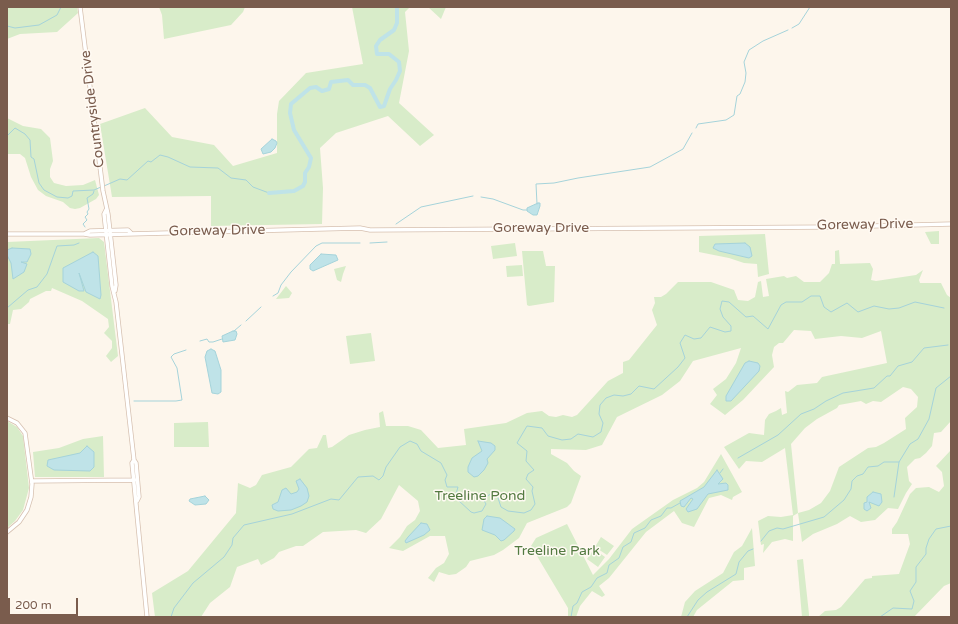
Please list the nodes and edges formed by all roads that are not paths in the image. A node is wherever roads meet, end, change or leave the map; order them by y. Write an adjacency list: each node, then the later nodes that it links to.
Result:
1 (80, 7): 3 (street, Countryside Drive)
2 (951, 224): 3 (street, Goreway Drive)
3 (108, 233): 4 (street, Goreway Drive); 6 (street, Countryside Drive)
4 (7, 234)
5 (7, 418): 7 (street)
6 (135, 480): 7 (street); 9 (street, Countryside Drive)
7 (32, 482): 8 (street)
8 (7, 532)
9 (148, 617)

